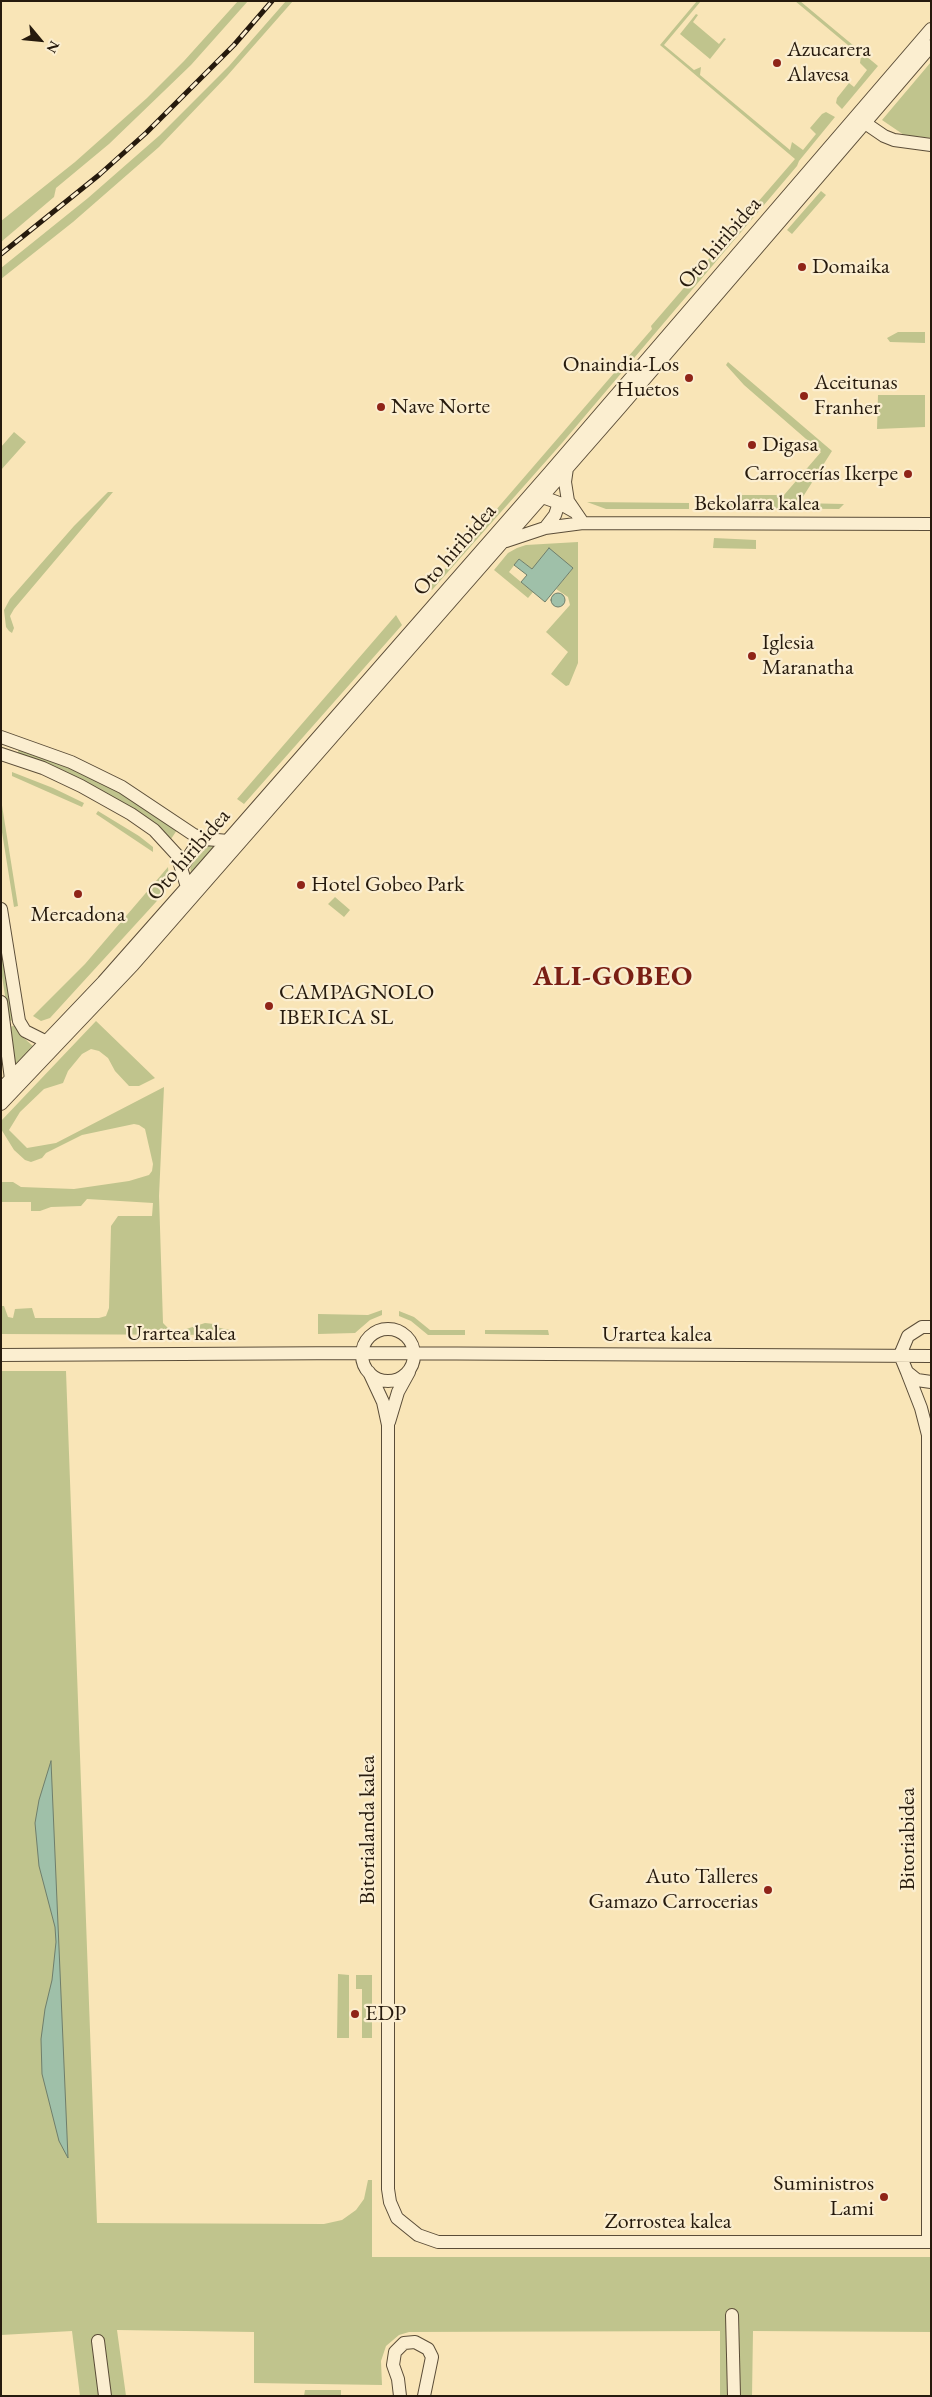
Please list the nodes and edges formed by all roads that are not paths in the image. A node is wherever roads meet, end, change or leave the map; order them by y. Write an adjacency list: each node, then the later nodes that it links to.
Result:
1 (931, 29): 6 (street, Oto hiribidea)
2 (931, 46): 3 (street, Oto hiribidea)
3 (865, 123): 4 (street); 5 (street, Oto hiribidea)
4 (931, 144)
5 (567, 468): 6 (street, Oto hiribidea); 8 (street)
6 (536, 495): 7 (street); 12 (street, Oto hiribidea); 16 (street, Oto hiribidea)
7 (558, 503): 8 (street); 11 (street)
8 (575, 512): 9 (street)
9 (583, 523): 10 (street, Bekolarra kalea); 11 (street, Bekolarra kalea)
10 (931, 524)
11 (545, 528): 12 (street, Bekolarra kalea)
12 (503, 542): 24 (street, Oto hiribidea)
13 (1, 737): 15 (street)
14 (2, 754): 17 (street)
15 (206, 839): 16 (street); 17 (street)
16 (228, 841): 18 (street, Oto hiribidea)
17 (182, 866): 18 (street)
18 (188, 887): 21 (street, Oto hiribidea)
19 (1, 909): 21 (street)
20 (1, 1002): 22 (street)
21 (47, 1042): 22 (street, Oto hiribidea)
22 (11, 1079): 23 (street, Oto hiribidea)
23 (1, 1089)
24 (1, 1104)
25 (931, 1327): 29 (street)
26 (362, 1353): 27 (street, Urartea kalea); 27 (street); 28 (street, Urartea kalea); 32 (street)
27 (415, 1353): 29 (street, Urartea kalea); 31 (street)
28 (1, 1355)
29 (900, 1355): 30 (street, Urartea kalea); 33 (street)
30 (931, 1356)
31 (410, 1370): 32 (street); 35 (street, Bitorialanda kalea)
32 (369, 1372): 35 (street, Bitorialanda kalea)
33 (907, 1372): 34 (street); 36 (street, Bitoriabidea)
34 (931, 1382)
35 (388, 1425): 37 (street, Bitorialanda kalea)
36 (929, 1430): 38 (street, Bitoriabidea)
37 (408, 2228): 38 (street, Zorrostea kalea)
38 (929, 2242)
39 (732, 2315): 44 (street)
40 (98, 2341): 41 (street)
41 (105, 2396)
42 (400, 2396): 43 (street)
43 (424, 2396)
44 (734, 2396)

